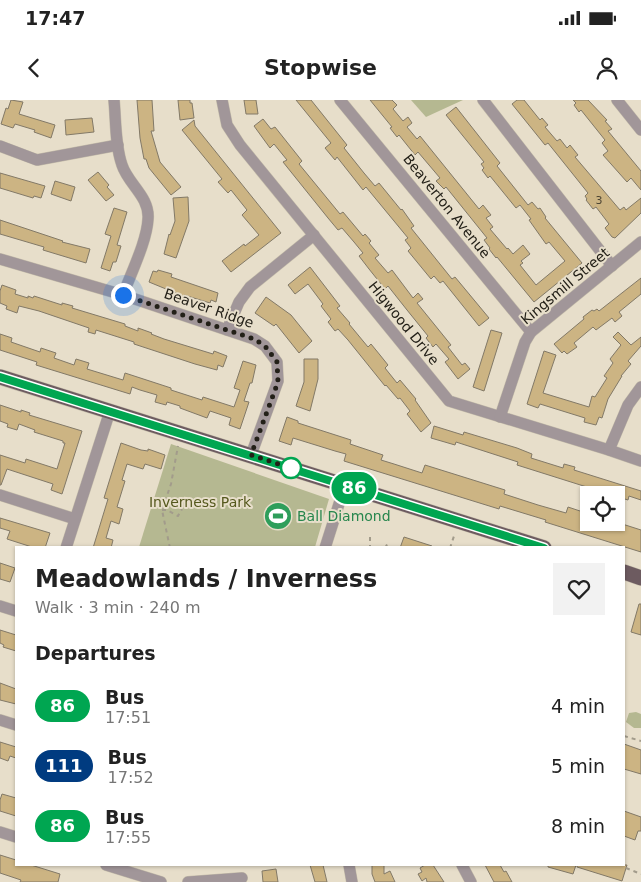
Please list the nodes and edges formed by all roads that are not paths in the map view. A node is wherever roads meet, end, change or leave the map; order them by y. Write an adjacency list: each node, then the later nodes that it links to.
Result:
1 (114, 100): 8 (street)
2 (222, 100): 9 (street, Higwood Drive)
3 (340, 100): 15 (street, Beaverton Avenue)
4 (483, 100): 12 (street)
5 (616, 100): 6 (street)
6 (641, 130)
7 (0, 146): 8 (street)
8 (118, 146): 13 (street)
9 (314, 235): 14 (street); 19 (street, Higwood Drive)
10 (641, 242): 12 (street, Kingsmill Street)
11 (0, 258): 13 (street, Beaver Ridge)
12 (612, 266): 15 (street, Kingsmill Street)
13 (123, 295): 14 (street, Beaver Ridge)
14 (227, 330): 21 (street, Beaver Ridge)
15 (531, 332): 19 (street, Kingsmill Street)
16 (0, 377): 18 (main road)
17 (641, 387): 20 (street)
18 (110, 411): 21 (main road); 25 (street)
19 (500, 417): 20 (street, Higwood Drive)
20 (610, 450): 22 (street, Higwood Drive)
21 (251, 455): 23 (main road)
22 (641, 462)
23 (345, 485): 27 (street); 28 (main road)
24 (0, 495): 25 (street)
25 (75, 519): 26 (street)
26 (67, 546)
27 (326, 546)
28 (538, 546)
29 (625, 572): 30 (main road)
30 (641, 578)
31 (0, 606): 32 (street)
32 (15, 611)
33 (0, 720): 34 (street)
34 (15, 725)
35 (0, 832): 36 (street)
36 (15, 837)
37 (109, 866): 42 (street)
38 (242, 866): 41 (street)
39 (349, 866): 44 (street)
40 (463, 866): 45 (street)
41 (243, 880): 43 (street)
42 (161, 882)
43 (188, 882)
44 (352, 882)
45 (471, 882)

